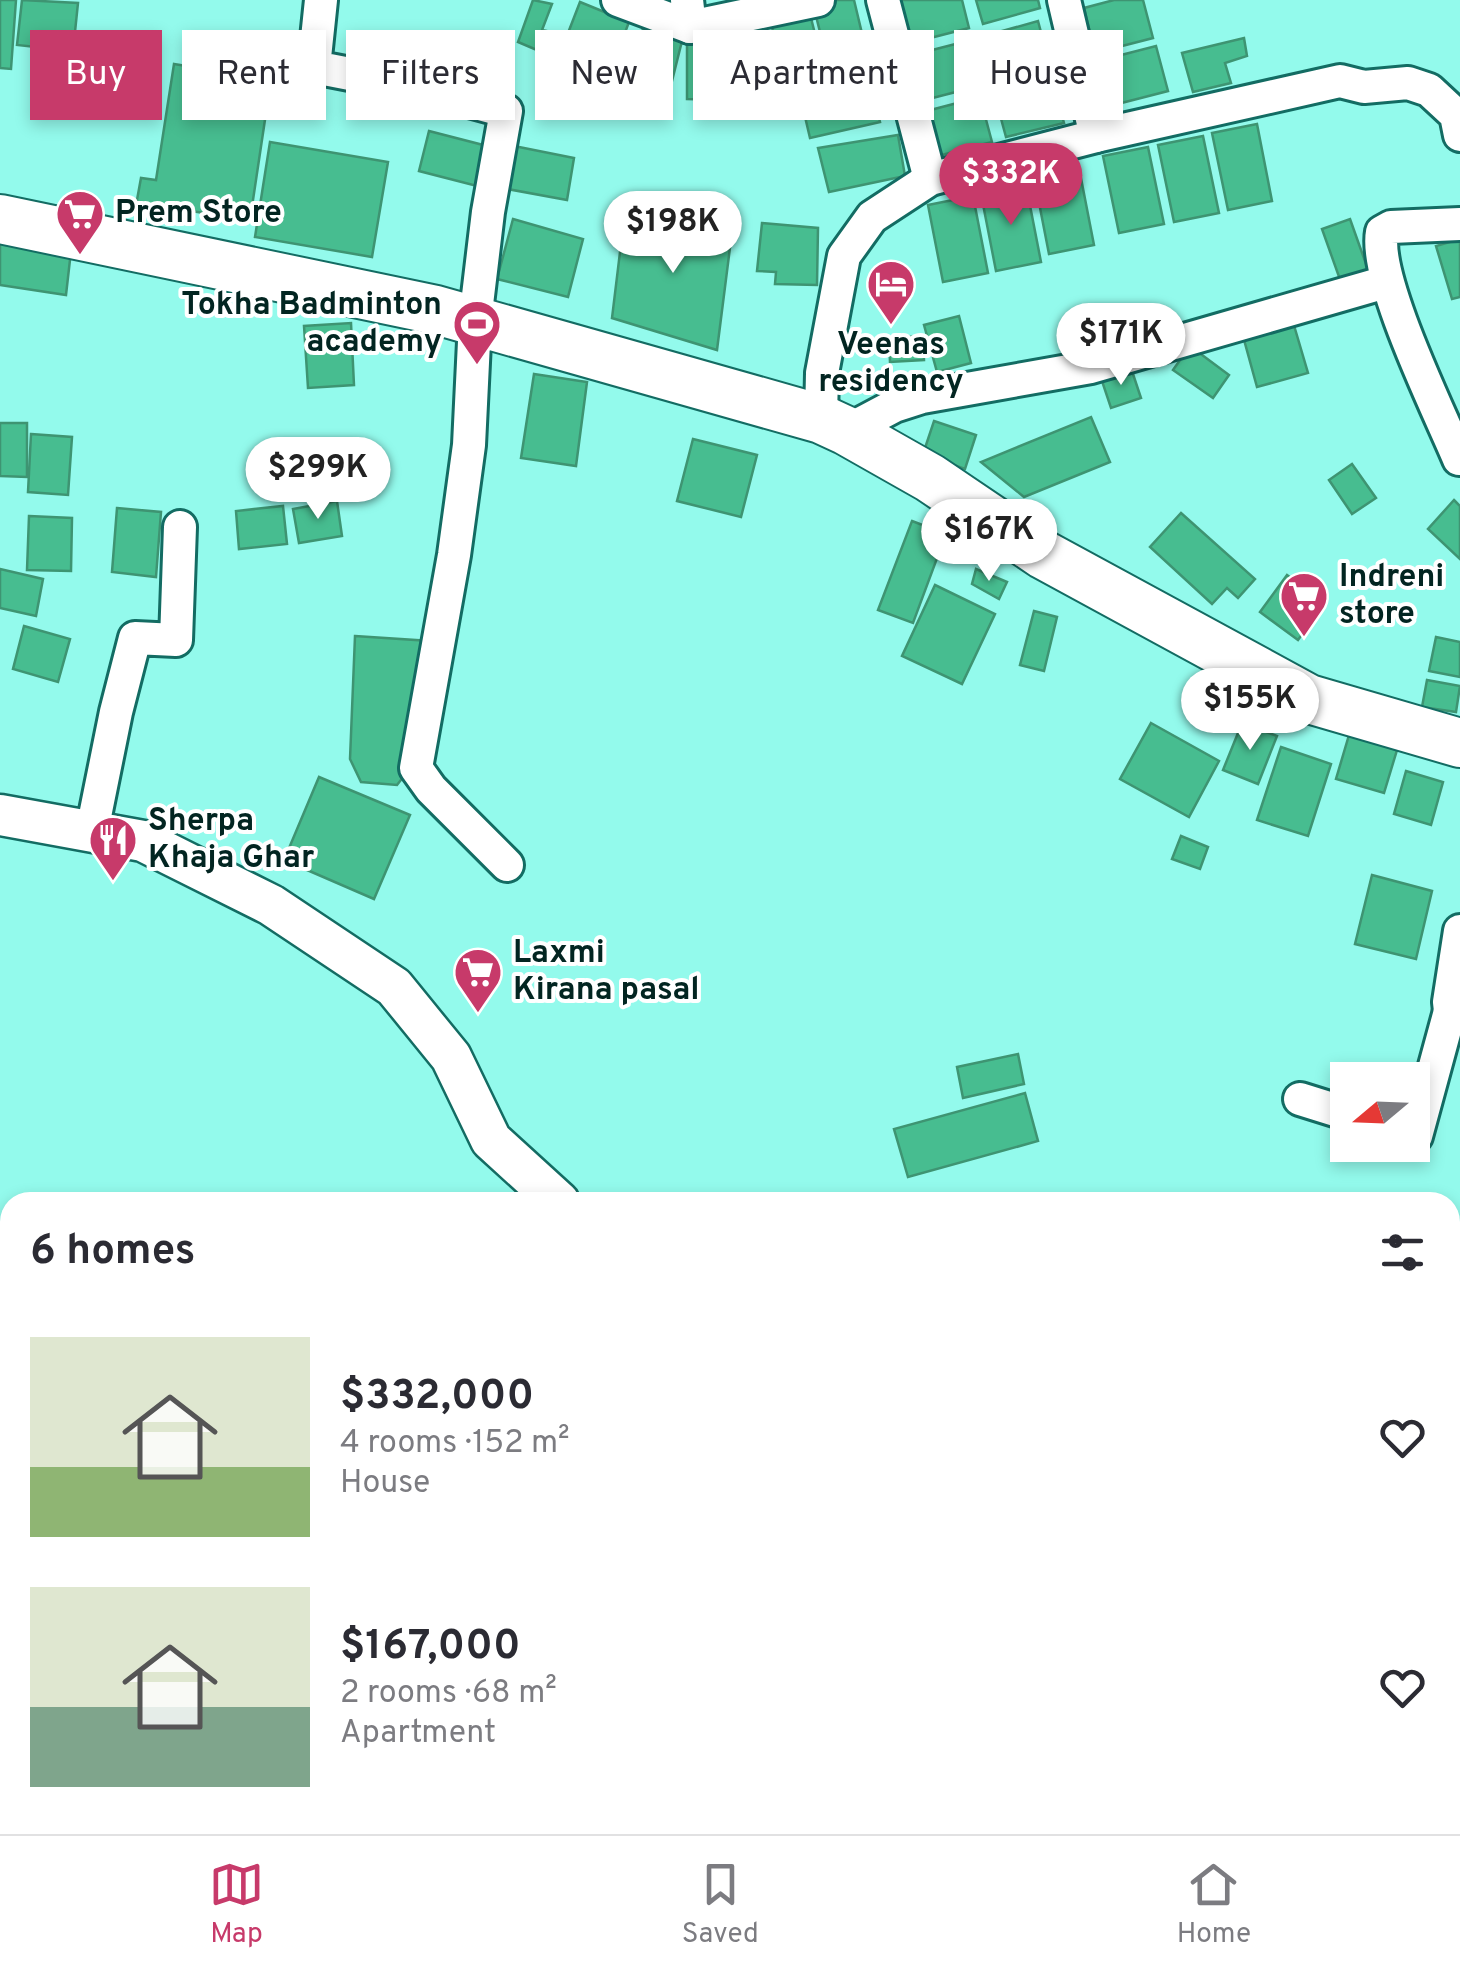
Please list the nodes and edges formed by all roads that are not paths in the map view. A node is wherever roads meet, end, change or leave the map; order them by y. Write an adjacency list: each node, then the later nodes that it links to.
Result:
1 (321, 0): 13 (street)
2 (618, 0): 6 (street)
3 (818, 0): 6 (street)
4 (884, 0): 9 (street)
5 (1064, 0): 8 (street)
6 (689, 14)
7 (1460, 134): 8 (street)
8 (1096, 136): 9 (street)
9 (930, 180): 14 (street)
10 (0, 219): 13 (main road)
11 (1460, 224): 12 (street)
12 (1386, 282): 14 (street); 15 (street)
13 (475, 321): 14 (main road); 20 (street)
14 (834, 425): 17 (main road)
15 (1459, 459)
16 (180, 527): 19 (street)
17 (1460, 743)
18 (0, 814): 19 (street)
19 (92, 832): 26 (street)
20 (507, 865)
21 (1460, 931): 22 (street)
22 (1455, 1013): 23 (street)
23 (1430, 1092)
24 (1300, 1099): 25 (street)
25 (1330, 1108)
26 (548, 1192)

